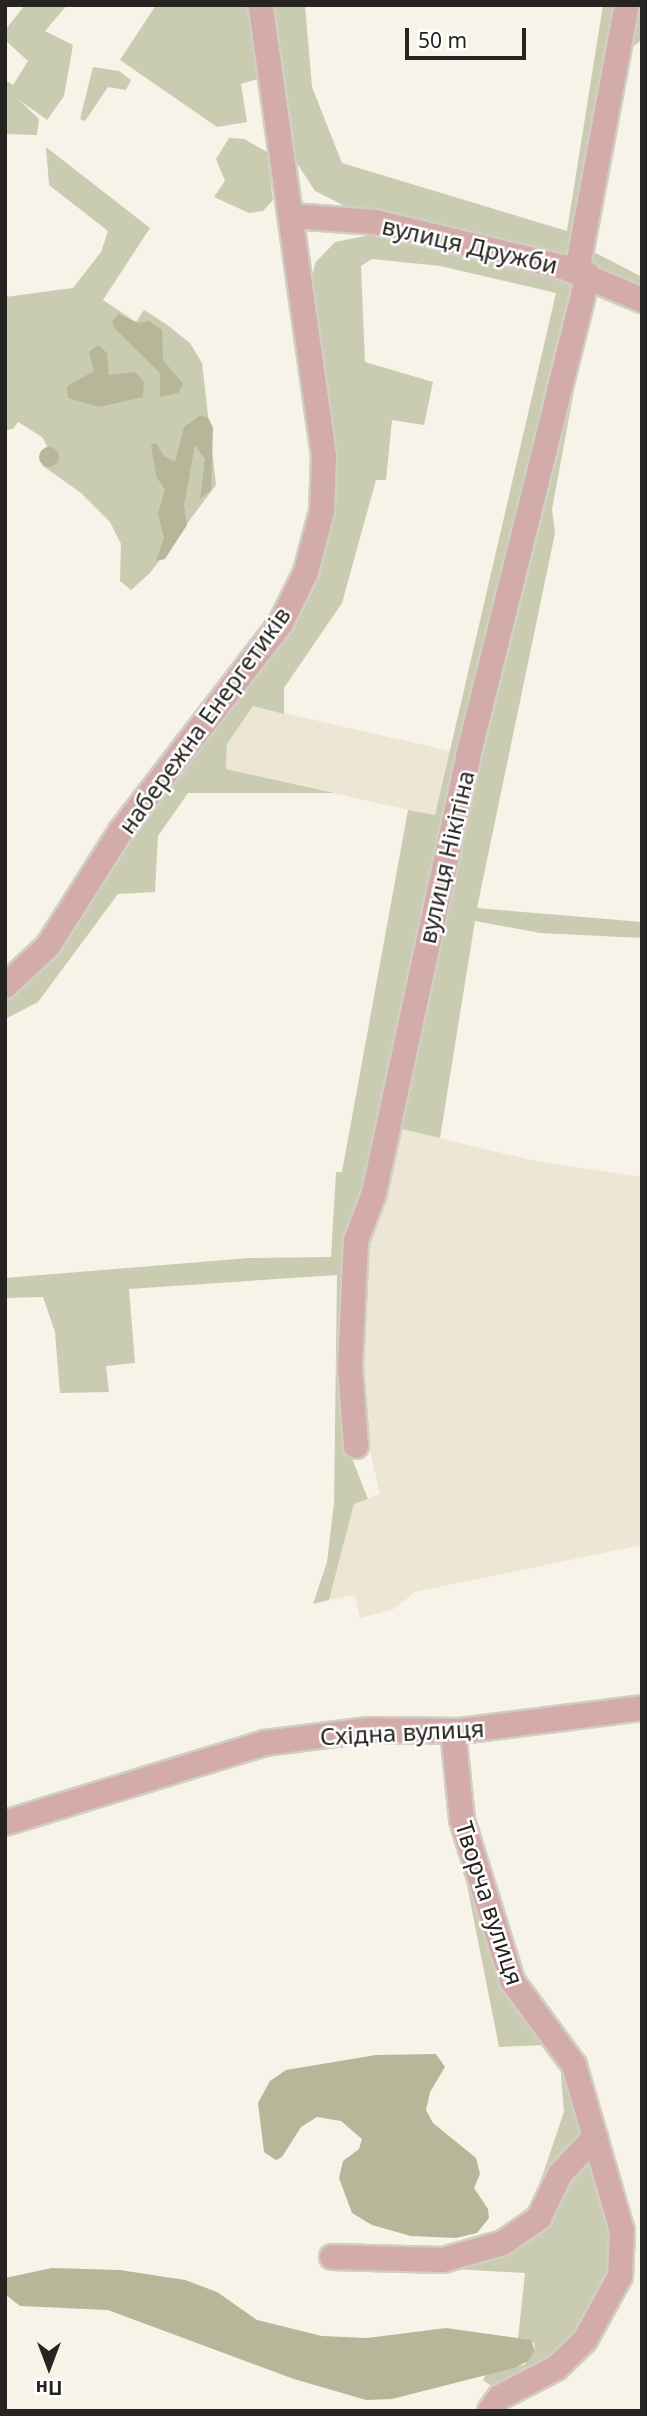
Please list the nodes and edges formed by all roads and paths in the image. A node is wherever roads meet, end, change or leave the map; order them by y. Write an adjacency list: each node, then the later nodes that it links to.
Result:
1 (261, 5): 3 (street, набережна Енергетиків)
2 (627, 5): 4 (street, вулиця Нікітіна)
3 (292, 216): 4 (street, вулиця Дружби); 6 (street, набережна Енергетиків)
4 (583, 273): 5 (street, вулиця Дружби); 7 (street, вулиця Нікітіна)
5 (642, 300)
6 (5, 986)
7 (356, 1446)
8 (642, 1708): 9 (street, Східна вулиця)
9 (453, 1731): 10 (street, Східна вулиця); 11 (street, Творча вулиця)
10 (5, 1822)
11 (595, 2137): 12 (street); 13 (street, Творча вулиця)
12 (332, 2257)
13 (490, 2411)

